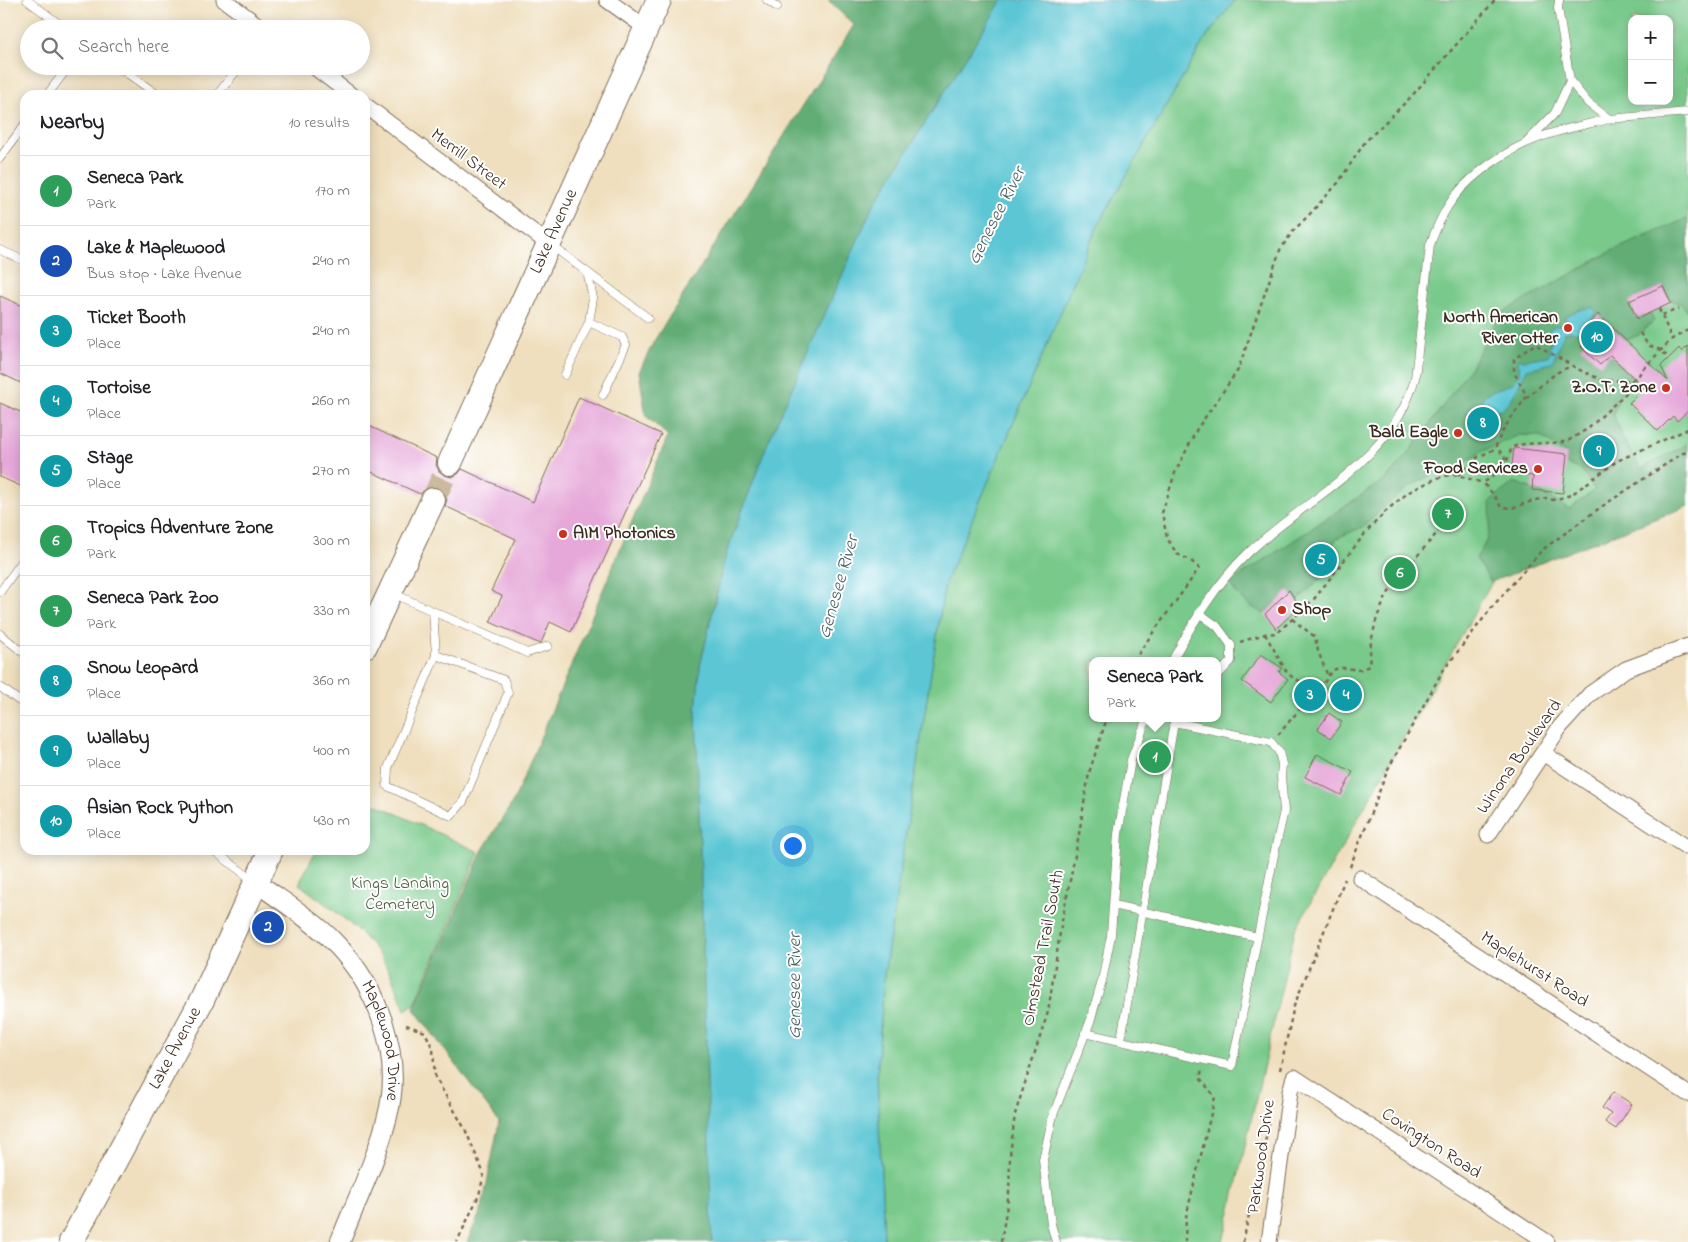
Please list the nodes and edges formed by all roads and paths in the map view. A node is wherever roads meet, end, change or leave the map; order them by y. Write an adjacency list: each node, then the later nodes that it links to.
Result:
1 (27, 0): 9 (lane)
2 (224, 0): 10 (street)
3 (607, 0): 11 (street)
4 (659, 0): 11 (main road, Lake Avenue)
5 (767, 0): 8 (lane)
6 (1495, 0): 69 (path)
7 (1559, 0): 16 (lane)
8 (778, 7)
9 (54, 20)
10 (251, 20)
11 (646, 28): 27 (main road, Lake Avenue)
12 (62, 75): 17 (lane)
13 (130, 75): 18 (lane)
14 (233, 75): 19 (lane)
15 (325, 75): 20 (street)
16 (1570, 81): 23 (lane); 25 (lane)
17 (51, 90)
18 (151, 90)
19 (221, 90)
20 (344, 90)
21 (370, 109): 27 (street, Merrill Street)
22 (1688, 112): 23 (lane)
23 (1609, 119): 25 (lane)
24 (20, 131): 26 (lane)
25 (1525, 143): 59 (lane)
26 (0, 158)
27 (549, 244): 30 (lane); 50 (main road, Lake Avenue)
28 (0, 250): 29 (lane)
29 (20, 259)
30 (587, 272): 34 (lane); 35 (lane)
31 (1659, 309): 33 (path)
32 (1679, 309): 33 (path)
33 (1662, 315): 38 (path)
34 (648, 318)
35 (589, 322): 42 (lane); 44 (lane)
36 (1688, 330): 38 (path)
37 (1640, 333): 39 (path)
38 (1672, 339): 39 (path)
39 (1661, 350): 40 (path); 43 (path)
40 (1669, 358)
41 (1572, 366): 43 (path); 45 (path); 45 (path)
42 (565, 375)
43 (1632, 380): 49 (path)
44 (603, 395)
45 (1526, 398): 47 (path)
46 (1688, 429): 52 (path)
47 (1497, 448): 49 (path); 51 (path)
48 (1688, 452): 87 (path)
49 (1507, 461): 52 (path)
50 (450, 463)
51 (1458, 475): 52 (path); 60 (path)
52 (1483, 482)
53 (433, 500): 57 (main road)
54 (1443, 526): 72 (path)
55 (20, 564): 56 (lane)
56 (0, 592)
57 (390, 592): 58 (lane); 63 (main road)
58 (433, 611): 65 (lane); 68 (lane)
59 (1200, 612): 64 (lane); 70 (lane)
60 (1292, 619): 62 (path); 72 (path)
61 (0, 634): 67 (lane)
62 (1265, 634): 64 (path); 74 (path)
63 (370, 635)
64 (1231, 644): 71 (lane)
65 (548, 646)
66 (1688, 646): 82 (street, Winona Boulevard)
67 (20, 650)
68 (436, 655): 68 (lane)
69 (1136, 657)
70 (1174, 657)
71 (1221, 671)
72 (1328, 675): 74 (path)
73 (0, 687): 77 (lane)
74 (1316, 688): 75 (path)
75 (1312, 693)
76 (1309, 698): 81 (path)
77 (20, 702)
78 (1106, 722): 103 (path, Olmstead Trail South)
79 (1145, 722): 90 (lane)
80 (1174, 722): 81 (lane); 91 (lane)
81 (1271, 742): 92 (lane)
82 (1543, 754): 83 (street, Winona Boulevard); 84 (street)
83 (1488, 835)
84 (1688, 848)
85 (220, 855): 89 (lane)
86 (269, 855): 89 (main road, Lake Avenue)
87 (1349, 867)
88 (1353, 877): 97 (path); 98 (street, Maplehurst Road)
89 (256, 882): 100 (main road, Lake Avenue); 101 (street, Maplewood Drive)
90 (1113, 905): 91 (lane); 94 (lane)
91 (1143, 911): 92 (lane); 95 (lane)
92 (1258, 938): 96 (lane)
93 (406, 1025): 102 (path)
94 (1085, 1033): 95 (lane); 104 (lane)
95 (1121, 1040): 96 (lane)
96 (1204, 1060): 105 (path)
97 (1287, 1074): 107 (street, Parkwood Drive); 108 (street, Covington Road)
98 (1688, 1094)
99 (1270, 1119): 106 (path)
100 (71, 1242)
101 (340, 1242)
102 (457, 1242)
103 (1001, 1242)
104 (1056, 1242)
105 (1185, 1242)
106 (1243, 1242)
107 (1269, 1242)
108 (1547, 1242)

